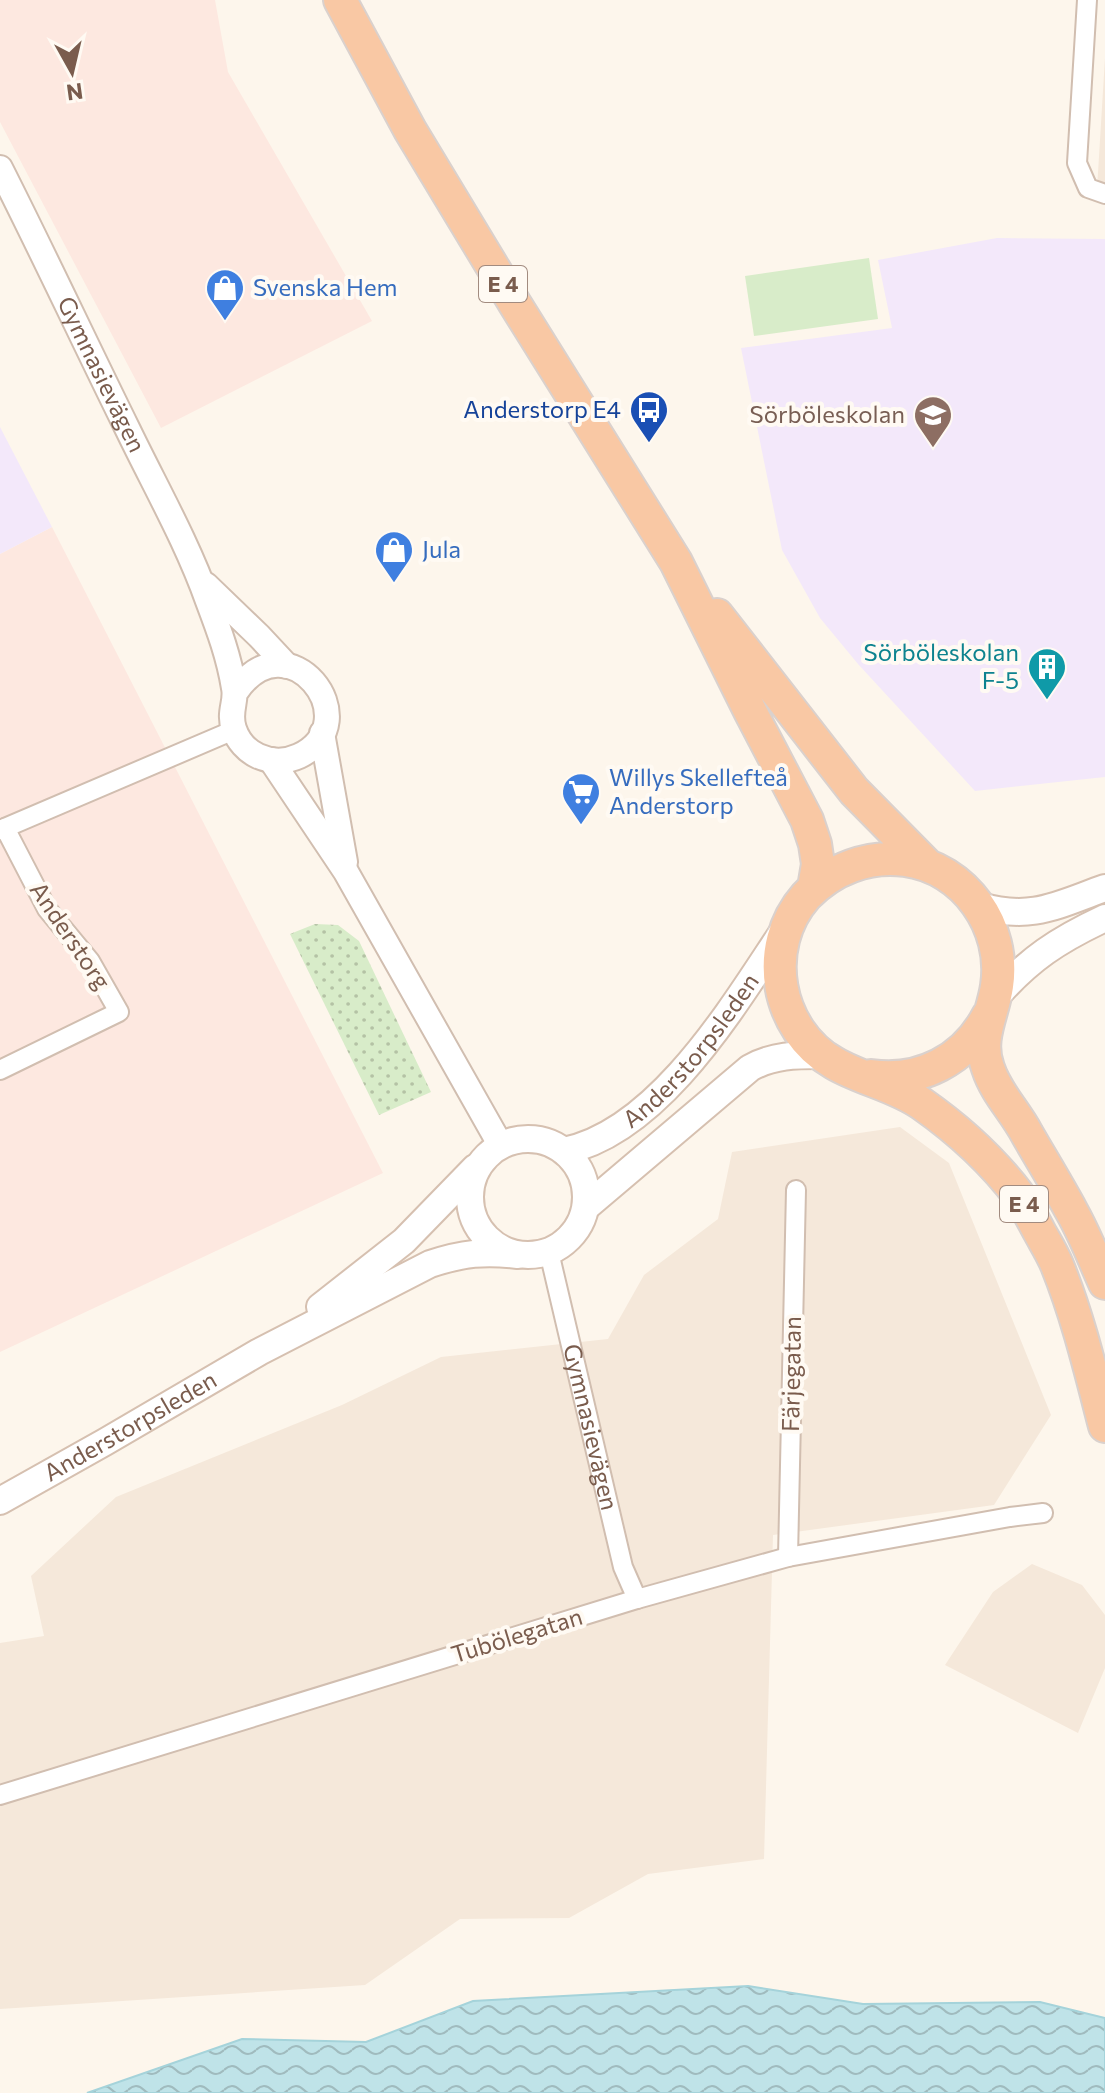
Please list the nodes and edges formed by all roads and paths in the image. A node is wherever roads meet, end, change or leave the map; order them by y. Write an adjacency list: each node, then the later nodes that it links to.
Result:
1 (340, 0): 5 (highway, E 4)
2 (1087, 0): 4 (street)
3 (0, 168): 6 (street, Gymnasievägen)
4 (1105, 194)
5 (676, 562): 13 (highway, E 4); 15 (highway, E 4)
6 (201, 581): 7 (street, Gymnasievägen); 8 (street, Gymnasievägen)
7 (287, 666): 8 (street); 10 (street)
8 (235, 693): 9 (street)
9 (234, 730): 11 (street); 12 (street)
10 (322, 733): 11 (street); 14 (street)
11 (271, 760): 14 (street)
12 (3, 829): 22 (street, Anderstorg)
13 (927, 865): 15 (highway); 17 (highway)
14 (346, 872): 23 (street)
15 (814, 888): 19 (highway)
16 (1105, 888): 17 (main road)
17 (980, 906): 20 (highway)
18 (1105, 918): 20 (main road)
19 (790, 921): 21 (highway); 24 (main road, Anderstorpsleden)
20 (994, 1002): 21 (highway); 29 (highway, E 4)
21 (830, 1060): 26 (main road, Anderstorpsleden); 31 (highway, E 4)
22 (0, 1070)
23 (494, 1151): 24 (main road); 28 (main road); 30 (main road, Anderstorpsleden)
24 (564, 1151): 26 (main road)
25 (796, 1190): 34 (street, Färjegatan)
26 (586, 1207): 27 (main road)
27 (549, 1252): 28 (main road, Anderstorpsleden); 35 (street, Gymnasievägen)
28 (518, 1255): 30 (main road, Anderstorpsleden)
29 (1105, 1283)
30 (259, 1352): 32 (main road, Anderstorpsleden)
31 (1105, 1426)
32 (0, 1501)
33 (1043, 1513): 34 (street, Tubölegatan)
34 (788, 1557): 35 (street, Tubölegatan)
35 (637, 1599): 36 (street, Tubölegatan)
36 (0, 1795)

